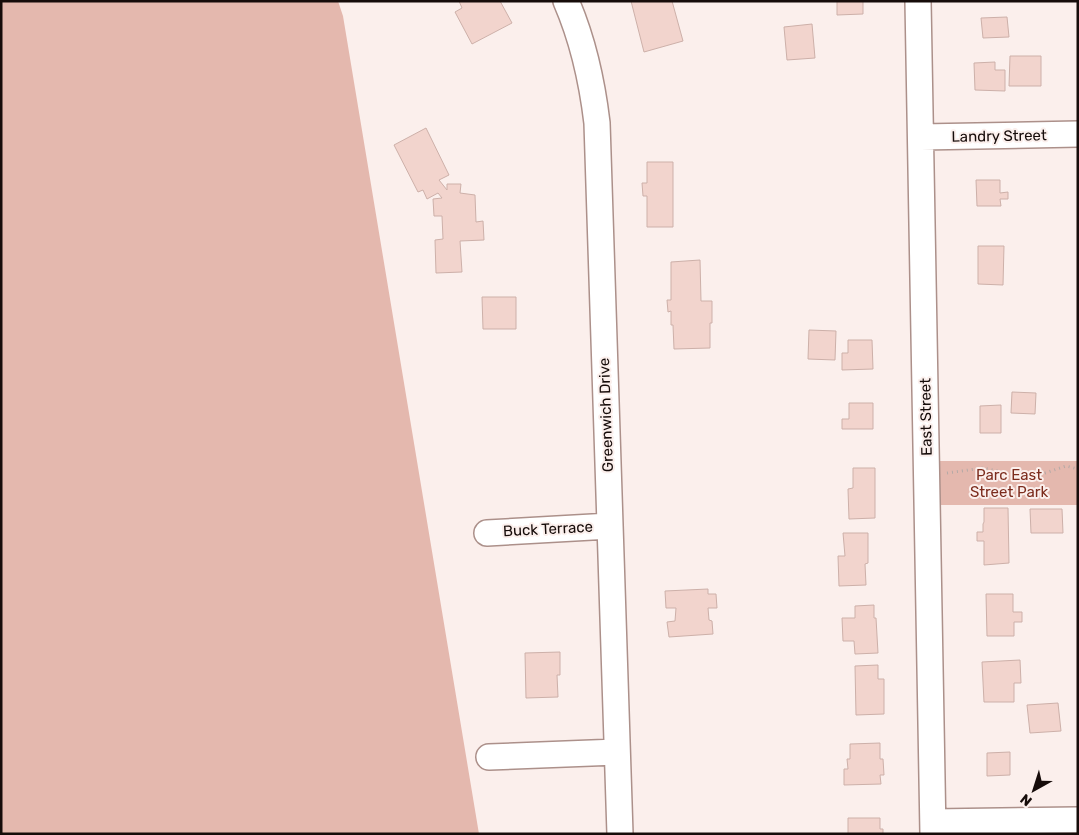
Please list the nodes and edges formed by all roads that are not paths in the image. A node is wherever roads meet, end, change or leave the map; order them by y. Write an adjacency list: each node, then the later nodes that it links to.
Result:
1 (566, 1): 5 (street, Greenwich Drive)
2 (918, 1): 4 (street, East Street)
3 (1078, 134): 4 (street, Landry Street)
4 (921, 137): 10 (street, East Street)
5 (610, 526): 6 (street, Buck Terrace); 7 (street, Greenwich Drive)
6 (487, 533)
7 (617, 752): 8 (street); 11 (street, Greenwich Drive)
8 (489, 757)
9 (1078, 820): 10 (street)
10 (933, 828)
11 (620, 834)

